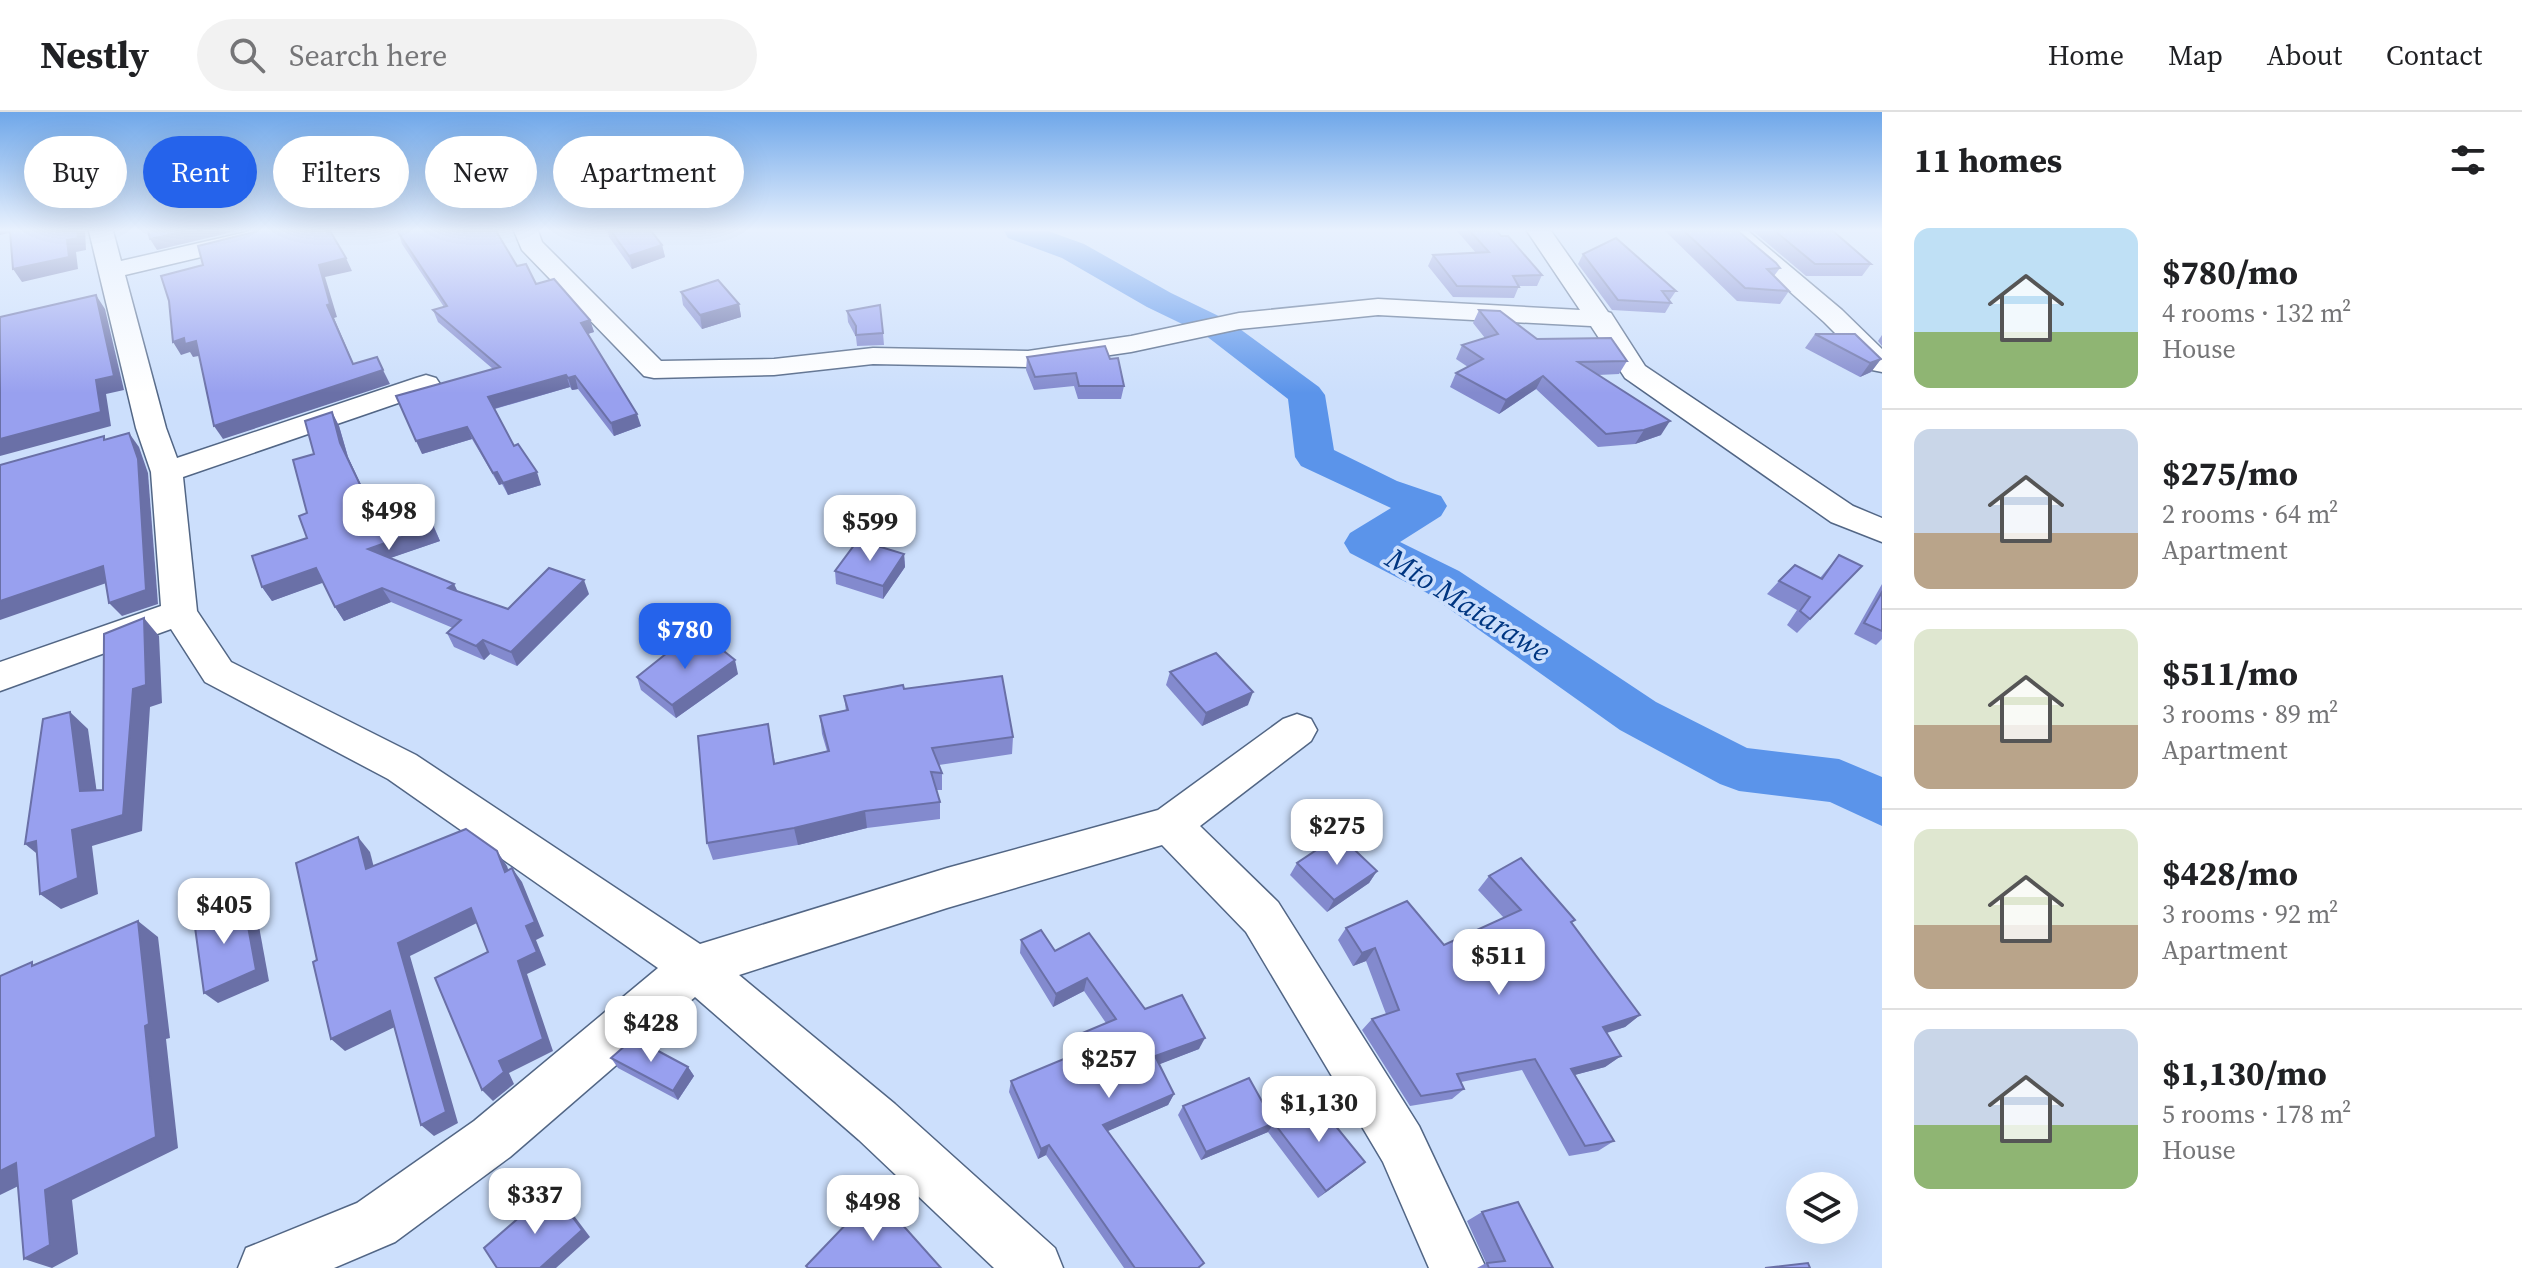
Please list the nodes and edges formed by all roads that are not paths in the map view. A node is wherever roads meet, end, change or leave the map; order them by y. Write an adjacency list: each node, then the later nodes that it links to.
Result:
1 (106, 285): 6 (street)
2 (118, 285): 6 (street)
3 (570, 285): 7 (street)
4 (1578, 285): 7 (street)
5 (1797, 285): 8 (street)
6 (106, 289): 10 (street)
7 (1602, 319): 11 (street)
8 (1882, 364)
9 (426, 384): 10 (street)
10 (167, 472): 12 (street)
11 (1882, 531)
12 (179, 613): 13 (street); 16 (street)
13 (0, 677)
14 (1297, 730): 15 (street)
15 (1170, 825): 16 (street); 19 (street)
16 (695, 967): 17 (street); 18 (street)
17 (266, 1268)
18 (1035, 1268)
19 (1458, 1268)

